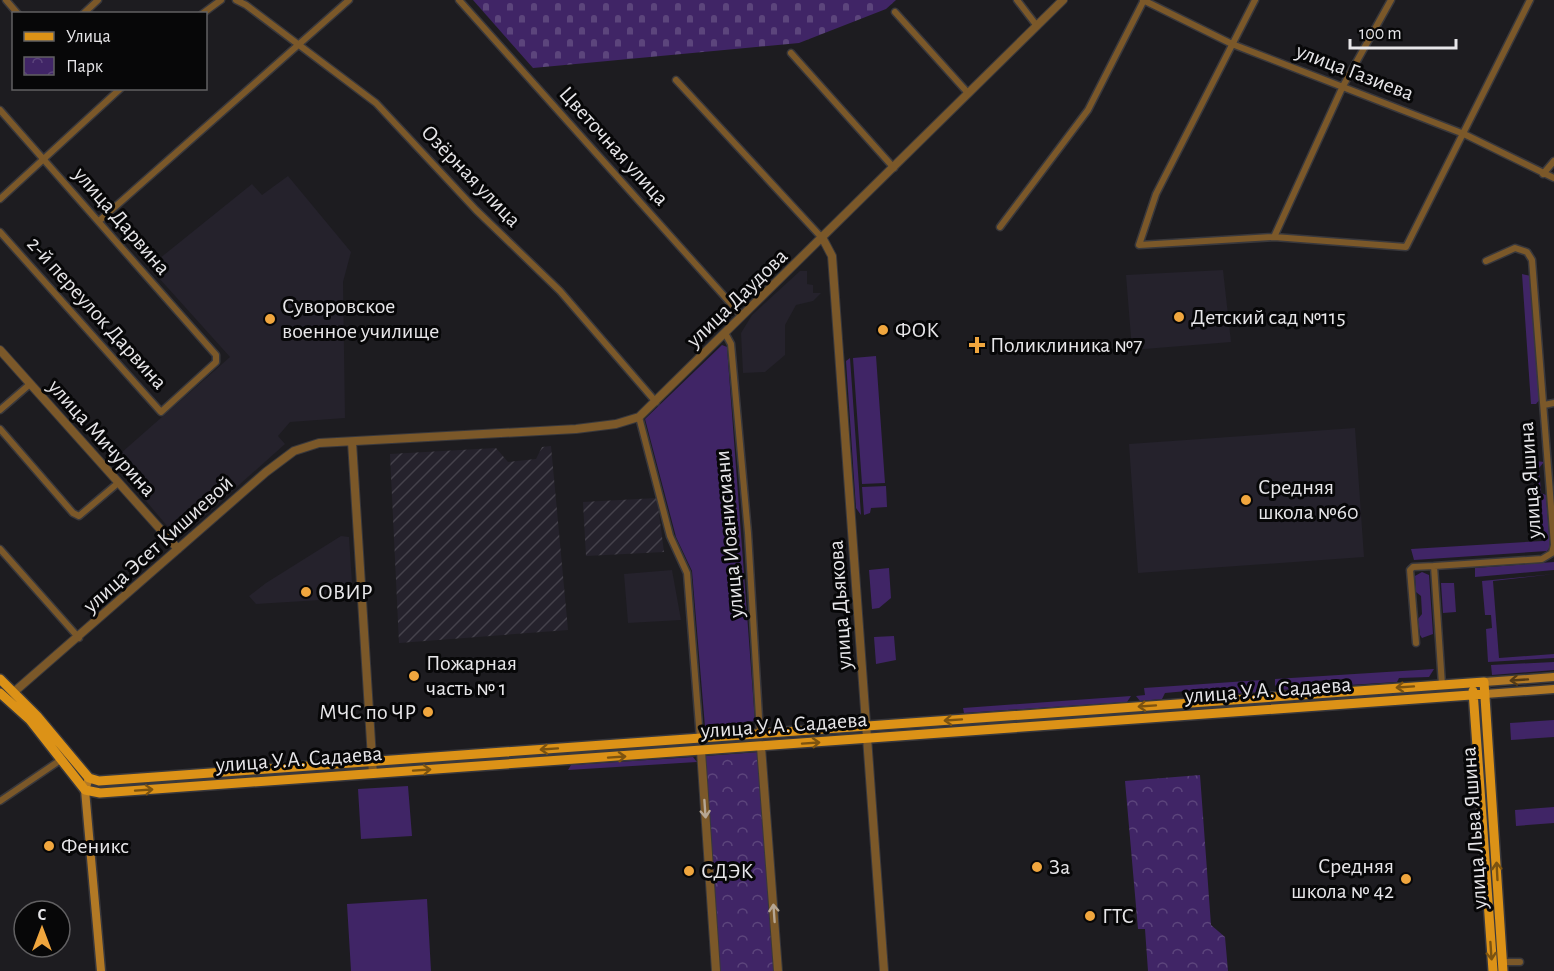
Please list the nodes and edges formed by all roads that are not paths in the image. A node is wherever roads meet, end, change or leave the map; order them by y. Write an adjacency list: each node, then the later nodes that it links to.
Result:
1 (6, 0): 13 (street)
2 (98, 0): 14 (street)
3 (221, 0): 15 (street)
4 (236, 0): 18 (street, Озёрная улица)
5 (349, 0): 18 (street)
6 (459, 0): 39 (street, Цветочная улица)
7 (1017, 0): 17 (street)
8 (1063, 0): 17 (street, улица Даудова)
9 (1143, 0): 19 (street, улица Газиева); 34 (street)
10 (1255, 0): 19 (street)
11 (1391, 0): 22 (street)
12 (1530, 0): 26 (street)
13 (16, 12)
14 (85, 12)
15 (205, 12)
16 (895, 12): 24 (street)
17 (1036, 26): 24 (street, улица Даудова)
18 (299, 44): 33 (street); 44 (street, Озёрная улица)
19 (1232, 44): 22 (street, улица Газиева); 36 (street)
20 (792, 53): 29 (street)
21 (676, 80): 37 (street)
22 (1343, 87): 26 (street, улица Газиева); 36 (street)
23 (119, 90): 27 (street)
24 (968, 93): 29 (street, улица Даудова)
25 (0, 110): 27 (street, улица Дарвина)
26 (1464, 134): 30 (street, улица Газиева); 36 (street)
27 (44, 159): 32 (street); 33 (street, улица Дарвина)
28 (1554, 161): 30 (street)
29 (894, 168): 37 (street, улица Даудова)
30 (1543, 174): 31 (street, улица Газиева)
31 (1554, 178)
32 (0, 199)
33 (99, 221): 42 (street, улица Дарвина)
34 (1000, 227)
35 (0, 232): 42 (street, 2-й переулок Дарвина)
36 (1274, 237)
37 (823, 239): 39 (street, улица Даудова); 67 (street, улица Дьякова)
38 (1486, 261): 46 (street, улица Яшина)
39 (742, 316): 40 (street, улица Даудова)
40 (725, 333): 44 (street, улица Даудова); 68 (street, улица Иоанисиани)
41 (0, 350): 43 (street, улица Мичурина)
42 (216, 356)
43 (30, 384): 47 (street); 51 (street, улица Мичурина)
44 (657, 403): 48 (street, улица Даудова)
45 (1554, 403): 46 (street)
46 (1544, 405): 54 (street, улица Яшина)
47 (0, 410)
48 (639, 417): 50 (street, улица Даудова); 69 (street, улица Иоанисиани)
49 (0, 429): 51 (street)
50 (352, 442): 53 (street, улица Эсет Кишиевой); 74 (street)
51 (118, 483): 53 (street, улица Мичурина)
52 (0, 549): 55 (street)
53 (178, 549): 55 (street, улица Эсет Кишиевой)
54 (1434, 566): 56 (street); 61 (street)
55 (80, 638): 63 (street, улица Эсет Кишиевой)
56 (1416, 643)
57 (1554, 677): 59 (main road, one-way to 59)
58 (0, 679): 63 (main road)
59 (1484, 682): 60 (main road, улица У.А. Садаева); 64 (main road, улица Льва Яшина)
60 (1472, 683): 61 (main road, улица У.А. Садаева); 65 (main road, улица Льва Яшина)
61 (1442, 685): 67 (main road, улица У.А. Садаева, one-way to 67)
62 (1554, 690): 64 (main road)
63 (14, 692): 66 (main road, улица Эсет Кишиевой); 76 (main road)
64 (1485, 694): 65 (main road, улица У.А. Садаева); 80 (main road, улица Льва Яшина, one-way to 64)
65 (1473, 695): 70 (main road, улица У.А. Садаева); 85 (main road, улица Льва Яшина, one-way to 85)
66 (2, 697): 73 (main road)
67 (867, 726): 68 (main road, улица У.А. Садаева); 70 (street, улица Дьякова)
68 (760, 734): 69 (main road, улица У.А. Садаева)
69 (700, 739): 74 (main road, улица У.А. Садаева, one-way to 74)
70 (868, 739): 71 (main road, улица У.А. Садаева, one-way to 70); 84 (street, улица Дьякова)
71 (761, 747): 72 (main road, улица У.А. Садаева); 83 (street, one-way to 71)
72 (701, 751): 75 (main road, улица У.А. Садаева, one-way to 72); 82 (street, one-way to 82)
73 (62, 759): 77 (main road); 78 (street)
74 (372, 762): 75 (street); 76 (main road, улица У.А. Садаева)
75 (373, 774): 77 (main road, улица У.А. Садаева, one-way to 75)
76 (89, 778): 77 (main road)
77 (86, 790): 81 (main road)
78 (0, 801)
79 (1520, 962): 80 (street)
80 (1503, 966)
81 (101, 971)
82 (716, 971)
83 (778, 971)
84 (884, 971)
85 (1493, 971)

